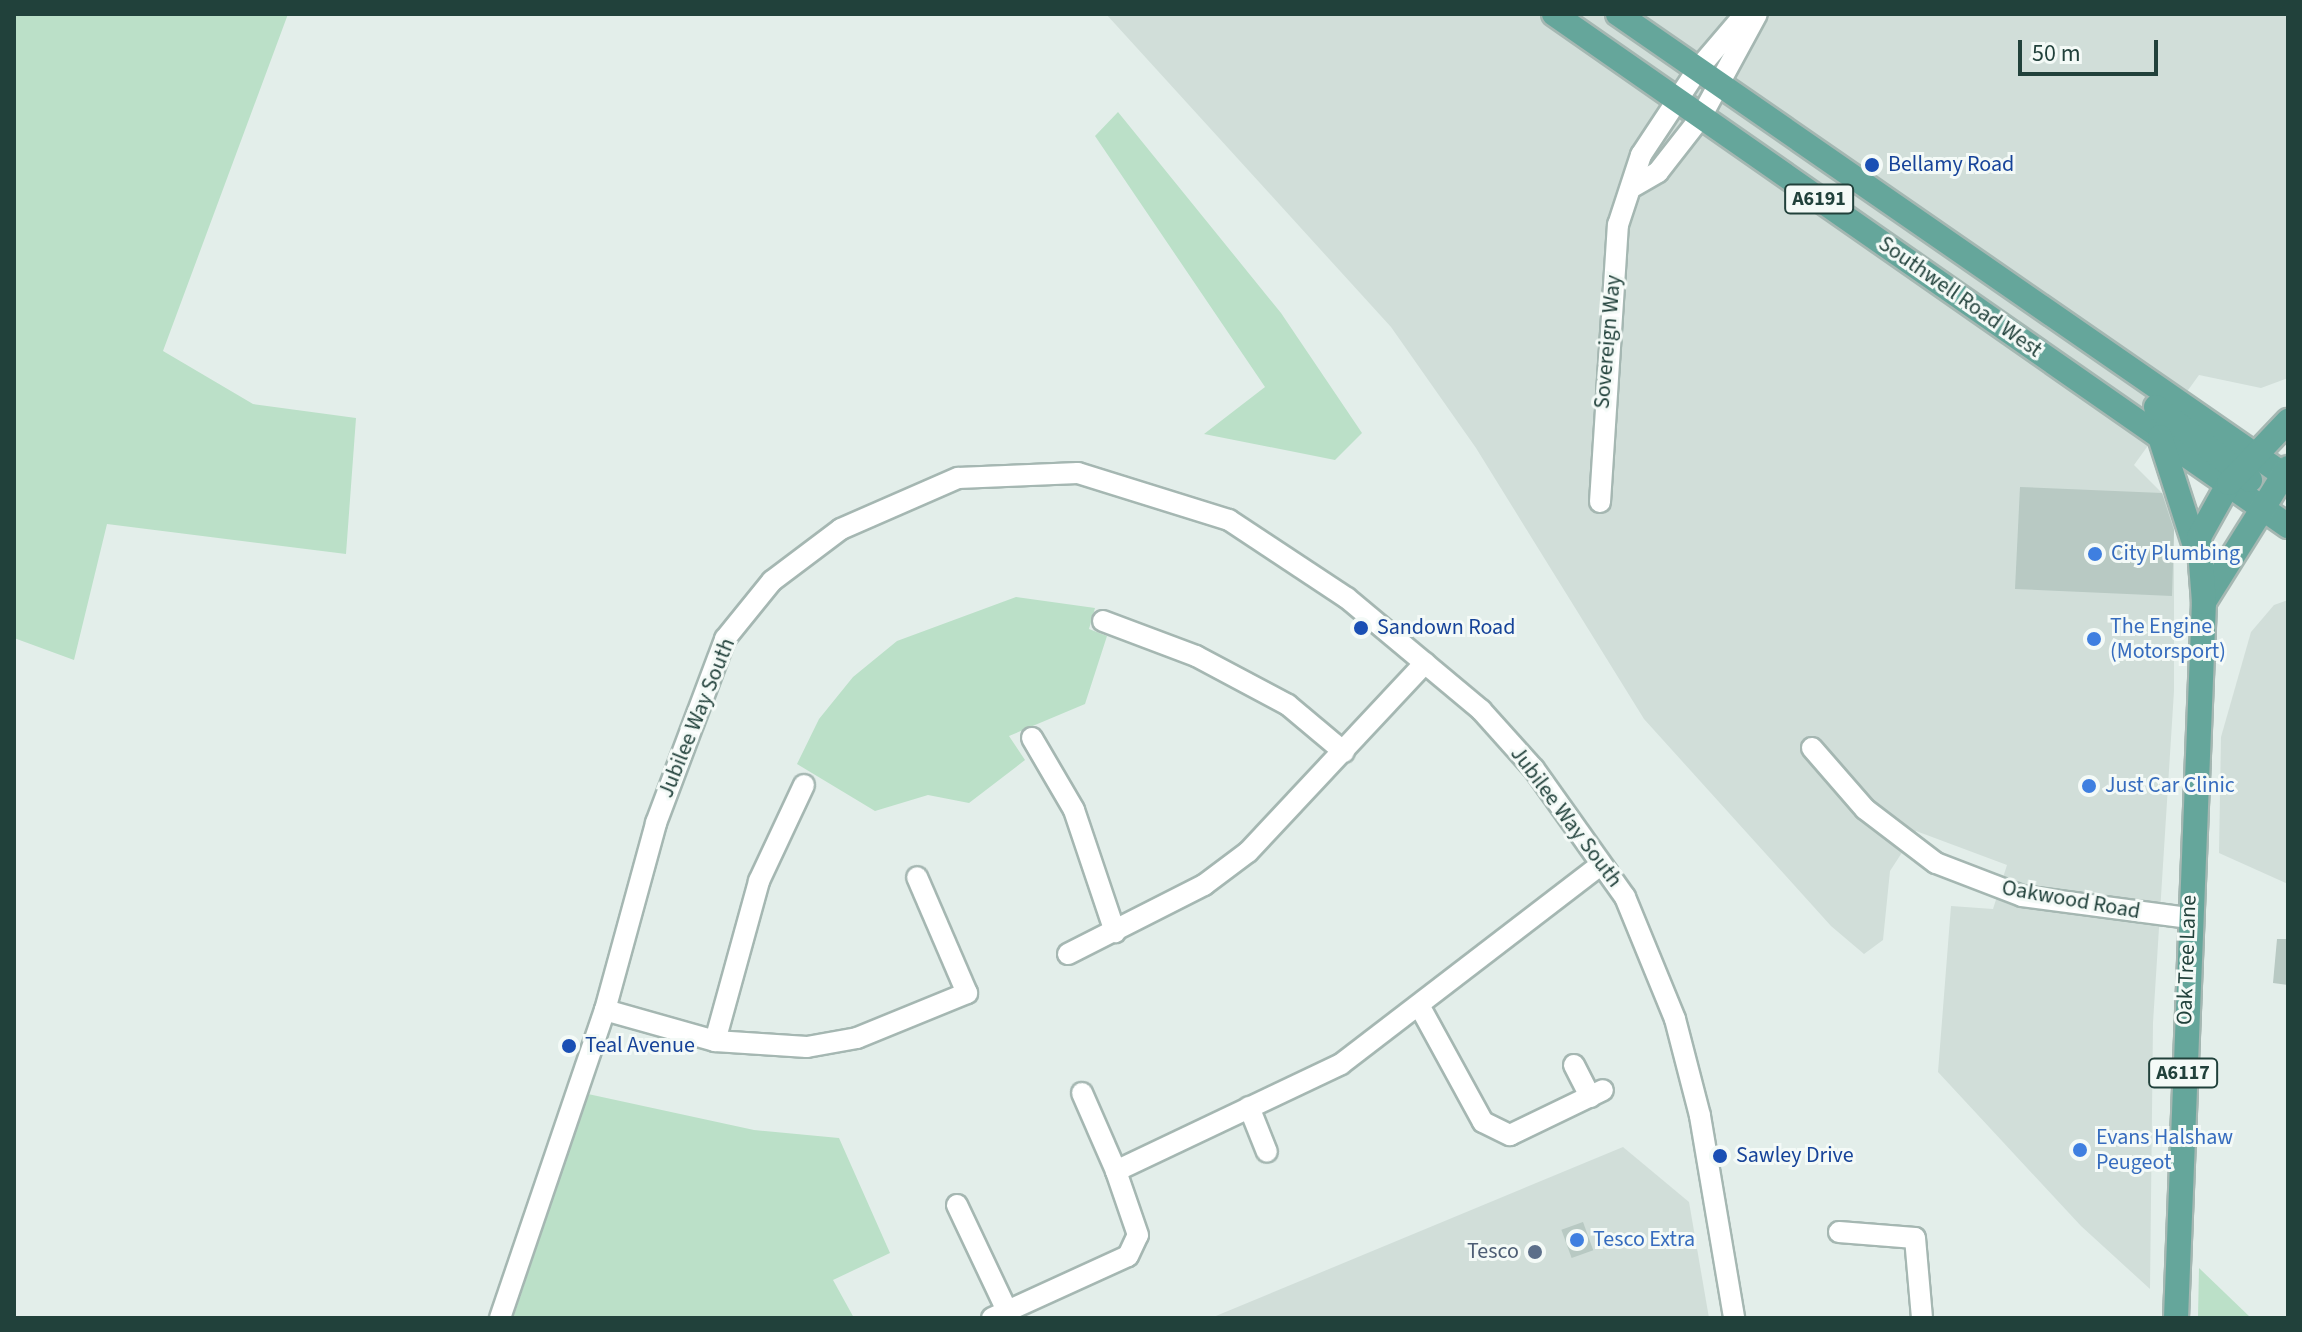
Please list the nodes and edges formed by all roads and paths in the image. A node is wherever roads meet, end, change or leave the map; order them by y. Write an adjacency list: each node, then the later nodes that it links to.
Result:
1 (1554, 14): 7 (main road, Southwell Road West / A6191)
2 (1618, 14): 5 (main road, Southwell Road West / A6191)
3 (1745, 14): 5 (street)
4 (1757, 14): 6 (street)
5 (1698, 69): 6 (main road, Southwell Road West / A6191); 7 (street, Sovereign Way)
6 (1723, 85): 8 (street); 12 (main road, Southwell Road West / A6191)
7 (1676, 100): 8 (main road, Southwell Road West / A6191); 9 (street, Sovereign Way)
8 (1701, 117): 9 (street); 11 (main road, Southwell Road West / A6191)
9 (1634, 186): 14 (street, Sovereign Way)
10 (2288, 421): 12 (main road, A6117)
11 (2159, 435): 12 (main road, Southwell Road West / A6191); 16 (main road)
12 (2241, 469): 13 (main road); 13 (main road, Southwell Road West / A6191); 16 (main road, Oak Tree Lane / A6117)
13 (2280, 487): 15 (main road, Southwell Road West / A6191); 17 (main road, Oak Tree Lane / A6117)
14 (1600, 502)
15 (2288, 526)
16 (2198, 557): 17 (main road, Oak Tree Lane / A6117)
17 (2204, 602): 26 (main road, Oak Tree Lane / A6117)
18 (1103, 621): 22 (street)
19 (1425, 663): 22 (street); 24 (street, Jubilee Way South); 30 (street, Jubilee Way South)
20 (1032, 738): 27 (street)
21 (1812, 748): 26 (street, Oakwood Road)
22 (1344, 752): 27 (street)
23 (804, 785): 31 (street)
24 (1600, 865): 29 (street); 41 (street, Jubilee Way South)
25 (917, 877): 31 (street)
26 (2188, 918): 43 (main road, Oak Tree Lane / A6117)
27 (1115, 932): 28 (street)
28 (1068, 954)
29 (1420, 1007): 32 (street); 34 (street)
30 (605, 1010): 31 (street); 40 (street, Jubilee Way South)
31 (715, 1041)
32 (1574, 1065)
33 (1082, 1093): 36 (street)
34 (1249, 1107): 35 (street); 36 (street)
35 (1267, 1152)
36 (1116, 1171): 39 (street)
37 (957, 1205): 39 (street)
38 (1839, 1232): 42 (street)
39 (1000, 1315)
40 (500, 1318)
41 (1734, 1318)
42 (1922, 1318)
43 (2176, 1318)

